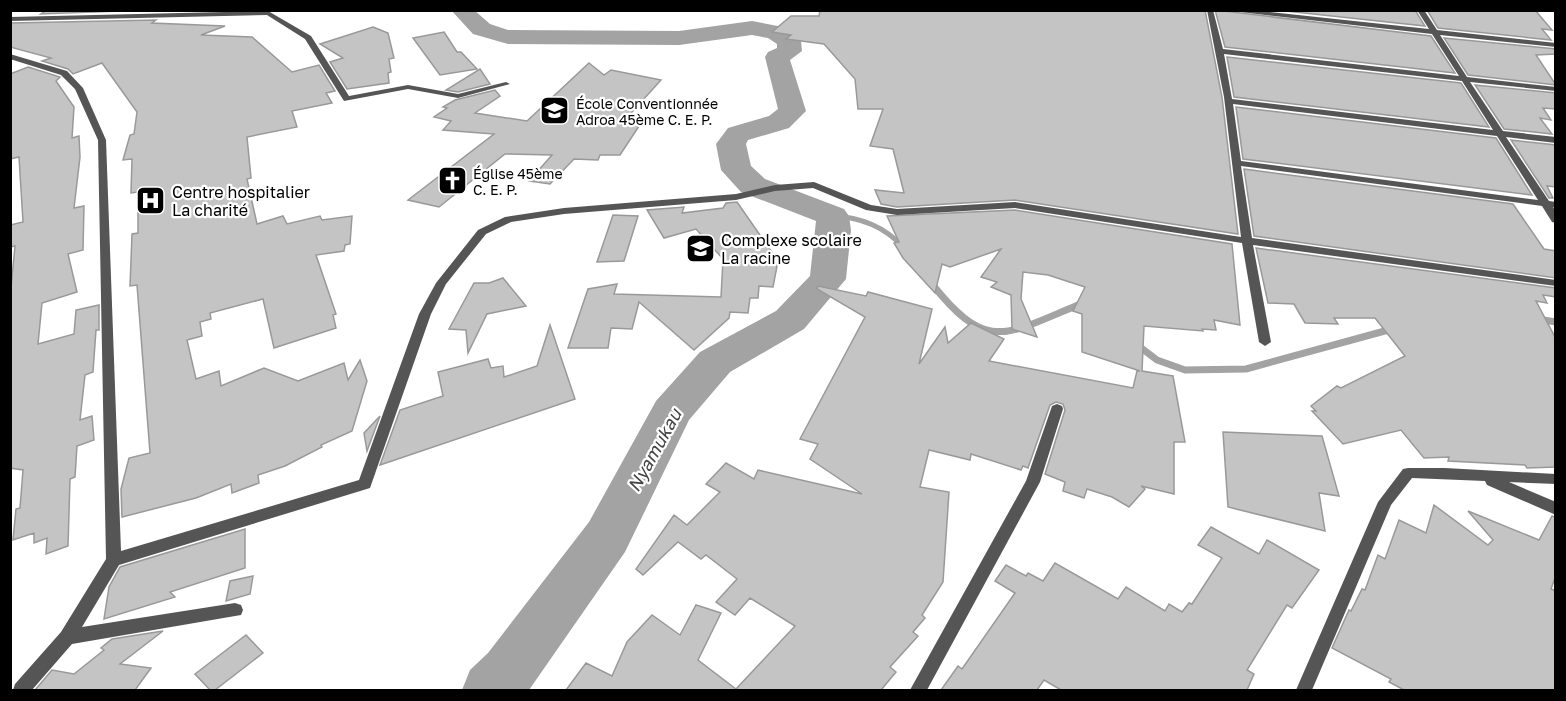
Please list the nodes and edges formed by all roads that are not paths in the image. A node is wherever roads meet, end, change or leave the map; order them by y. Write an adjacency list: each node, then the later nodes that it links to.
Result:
1 (15, 10): 6 (street)
2 (189, 10): 7 (street)
3 (1210, 10): 11 (street)
4 (1226, 10): 9 (street)
5 (1420, 10): 9 (street)
6 (10, 13)
7 (182, 16): 8 (street); 14 (street)
8 (10, 19)
9 (1435, 32): 10 (street); 13 (street)
10 (1556, 45)
11 (1221, 51): 13 (street); 16 (street)
12 (10, 56): 29 (street)
13 (1465, 79): 15 (street); 17 (street)
14 (506, 84)
15 (1556, 88)
16 (1227, 101): 17 (street); 19 (street)
17 (1498, 133): 18 (street); 20 (street)
18 (1556, 140)
19 (1239, 163): 20 (street); 22 (street)
20 (1551, 205): 21 (street)
21 (1556, 220)
22 (1247, 241): 23 (street); 24 (street); 29 (street)
23 (1556, 283)
24 (1265, 342)
25 (1057, 409): 33 (street)
26 (1482, 477): 27 (street); 28 (street); 34 (street)
27 (1556, 479)
28 (1556, 509)
29 (114, 560): 31 (street)
30 (236, 610): 31 (street)
31 (67, 637): 32 (street)
32 (21, 690)
33 (918, 690)
34 (1305, 690)

